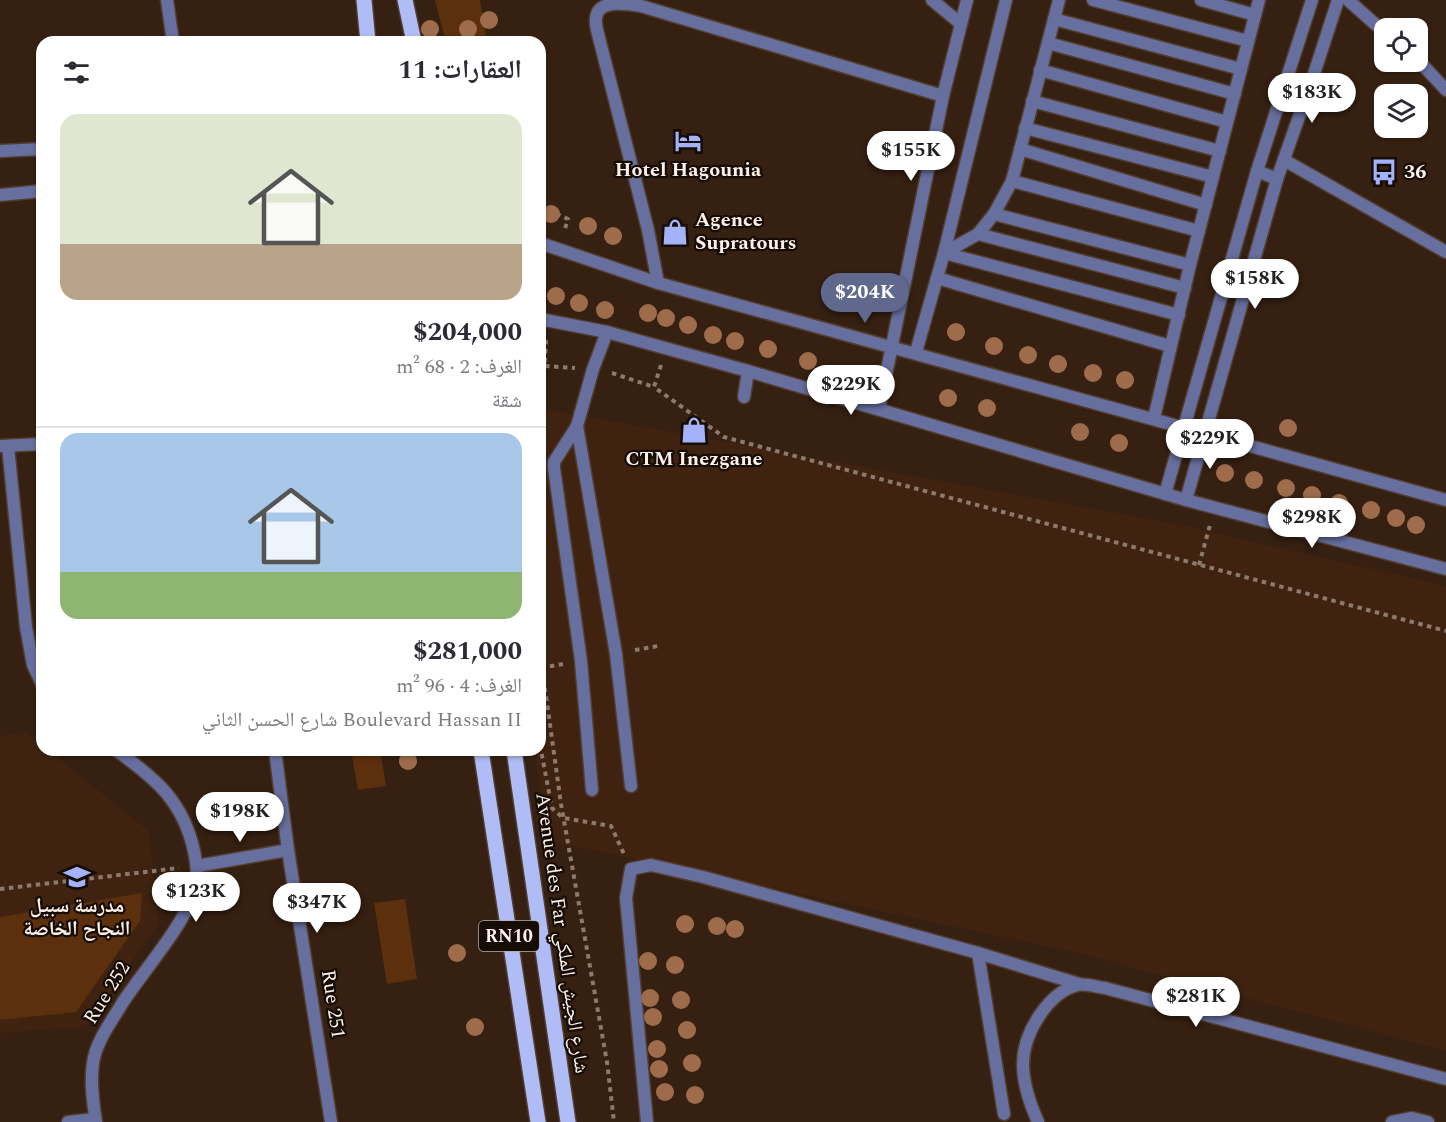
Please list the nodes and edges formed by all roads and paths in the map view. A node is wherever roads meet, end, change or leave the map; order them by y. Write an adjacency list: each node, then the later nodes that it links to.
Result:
1 (168, 0): 18 (street)
2 (364, 0): 19 (main road)
3 (405, 0): 20 (main road)
4 (932, 0): 17 (street)
5 (967, 0): 17 (street)
6 (1006, 0): 51 (street)
7 (1059, 0): 15 (street)
8 (1093, 0): 21 (street)
9 (1201, 0): 14 (street)
10 (1259, 0): 14 (street)
11 (1312, 0): 37 (street)
12 (1338, 0): 36 (street)
13 (1348, 0): 16 (street)
14 (1255, 15): 21 (street)
15 (1054, 19): 22 (street); 23 (street)
16 (1374, 23)
17 (961, 24): 28 (street)
18 (171, 36)
19 (367, 36)
20 (413, 36)
21 (1248, 41): 23 (street)
22 (1047, 43): 24 (street); 27 (street)
23 (1241, 69): 27 (street)
24 (1040, 70): 29 (street); 30 (street)
25 (1428, 71): 26 (street)
26 (1446, 90)
27 (1235, 94): 30 (street)
28 (943, 96): 54 (street); 60 (street)
29 (1032, 101): 31 (street); 35 (street)
30 (1227, 122): 35 (street)
31 (1025, 128): 33 (street); 38 (street)
32 (36, 149): 34 (street)
33 (1020, 149): 40 (street); 43 (street)
34 (0, 151)
35 (1220, 151): 38 (street)
36 (1284, 160): 39 (street); 50 (street)
37 (1257, 171): 39 (street); 68 (street)
38 (1213, 177): 43 (street)
39 (1277, 179): 69 (street)
40 (1012, 182): 45 (street); 46 (street)
41 (36, 192): 42 (street)
42 (0, 195)
43 (1206, 205): 46 (street)
44 (546, 209): 49 (path)
45 (994, 214): 47 (street); 52 (street)
46 (1199, 231): 52 (street)
47 (978, 234): 51 (street); 55 (street)
48 (546, 245): 49 (street)
49 (558, 249): 54 (street)
50 (1446, 252)
51 (944, 253): 53 (street); 56 (street)
52 (1190, 265): 55 (street)
53 (937, 278): 59 (street); 62 (street)
54 (658, 283): 60 (street)
55 (1185, 288): 56 (street)
56 (1179, 315): 59 (street)
57 (546, 321): 58 (street)
58 (607, 333): 61 (street); 67 (street)
59 (1170, 346): 66 (street)
60 (893, 347): 62 (street); 65 (street)
61 (666, 349): 63 (street); 76 (path)
62 (916, 352): 66 (street)
63 (748, 371): 64 (street); 65 (street)
64 (744, 397)
65 (879, 409): 72 (street)
66 (1154, 418): 68 (street)
67 (577, 426): 86 (street); 87 (street)
68 (1184, 427): 69 (street); 72 (street)
69 (1204, 433): 73 (street); 74 (street)
70 (36, 444): 71 (street)
71 (4, 446): 79 (street)
72 (1165, 494): 73 (street)
73 (1186, 500): 75 (street)
74 (1446, 500)
75 (1215, 507): 76 (path); 77 (street)
76 (1199, 565): 78 (path)
77 (1446, 569)
78 (1446, 631)
79 (36, 671)
80 (546, 695): 88 (path)
81 (124, 756): 90 (street, Rue 252)
82 (276, 756): 89 (street, Rue 251)
83 (482, 756): 100 (main road, RN10)
84 (514, 756): 101 (main road, Avenue des Far شارع الجيش الملكي / RN10)
85 (542, 756): 88 (path)
86 (631, 786)
87 (592, 790)
88 (563, 818): 91 (path); 102 (path)
89 (288, 850): 90 (street); 99 (street, Rue 251)
90 (197, 866): 92 (path); 97 (street, Rue 252)
91 (631, 868): 93 (street); 103 (street)
92 (0, 889)
93 (978, 952): 94 (street); 96 (street)
94 (1079, 984): 95 (street); 104 (street)
95 (1446, 1079)
96 (1004, 1114)
97 (95, 1120): 98 (street)
98 (68, 1122)
99 (331, 1122)
100 (538, 1122)
101 (568, 1122)
102 (614, 1122)
103 (647, 1122)
104 (1038, 1122)
105 (1392, 1122): 106 (street)
106 (1428, 1122)

